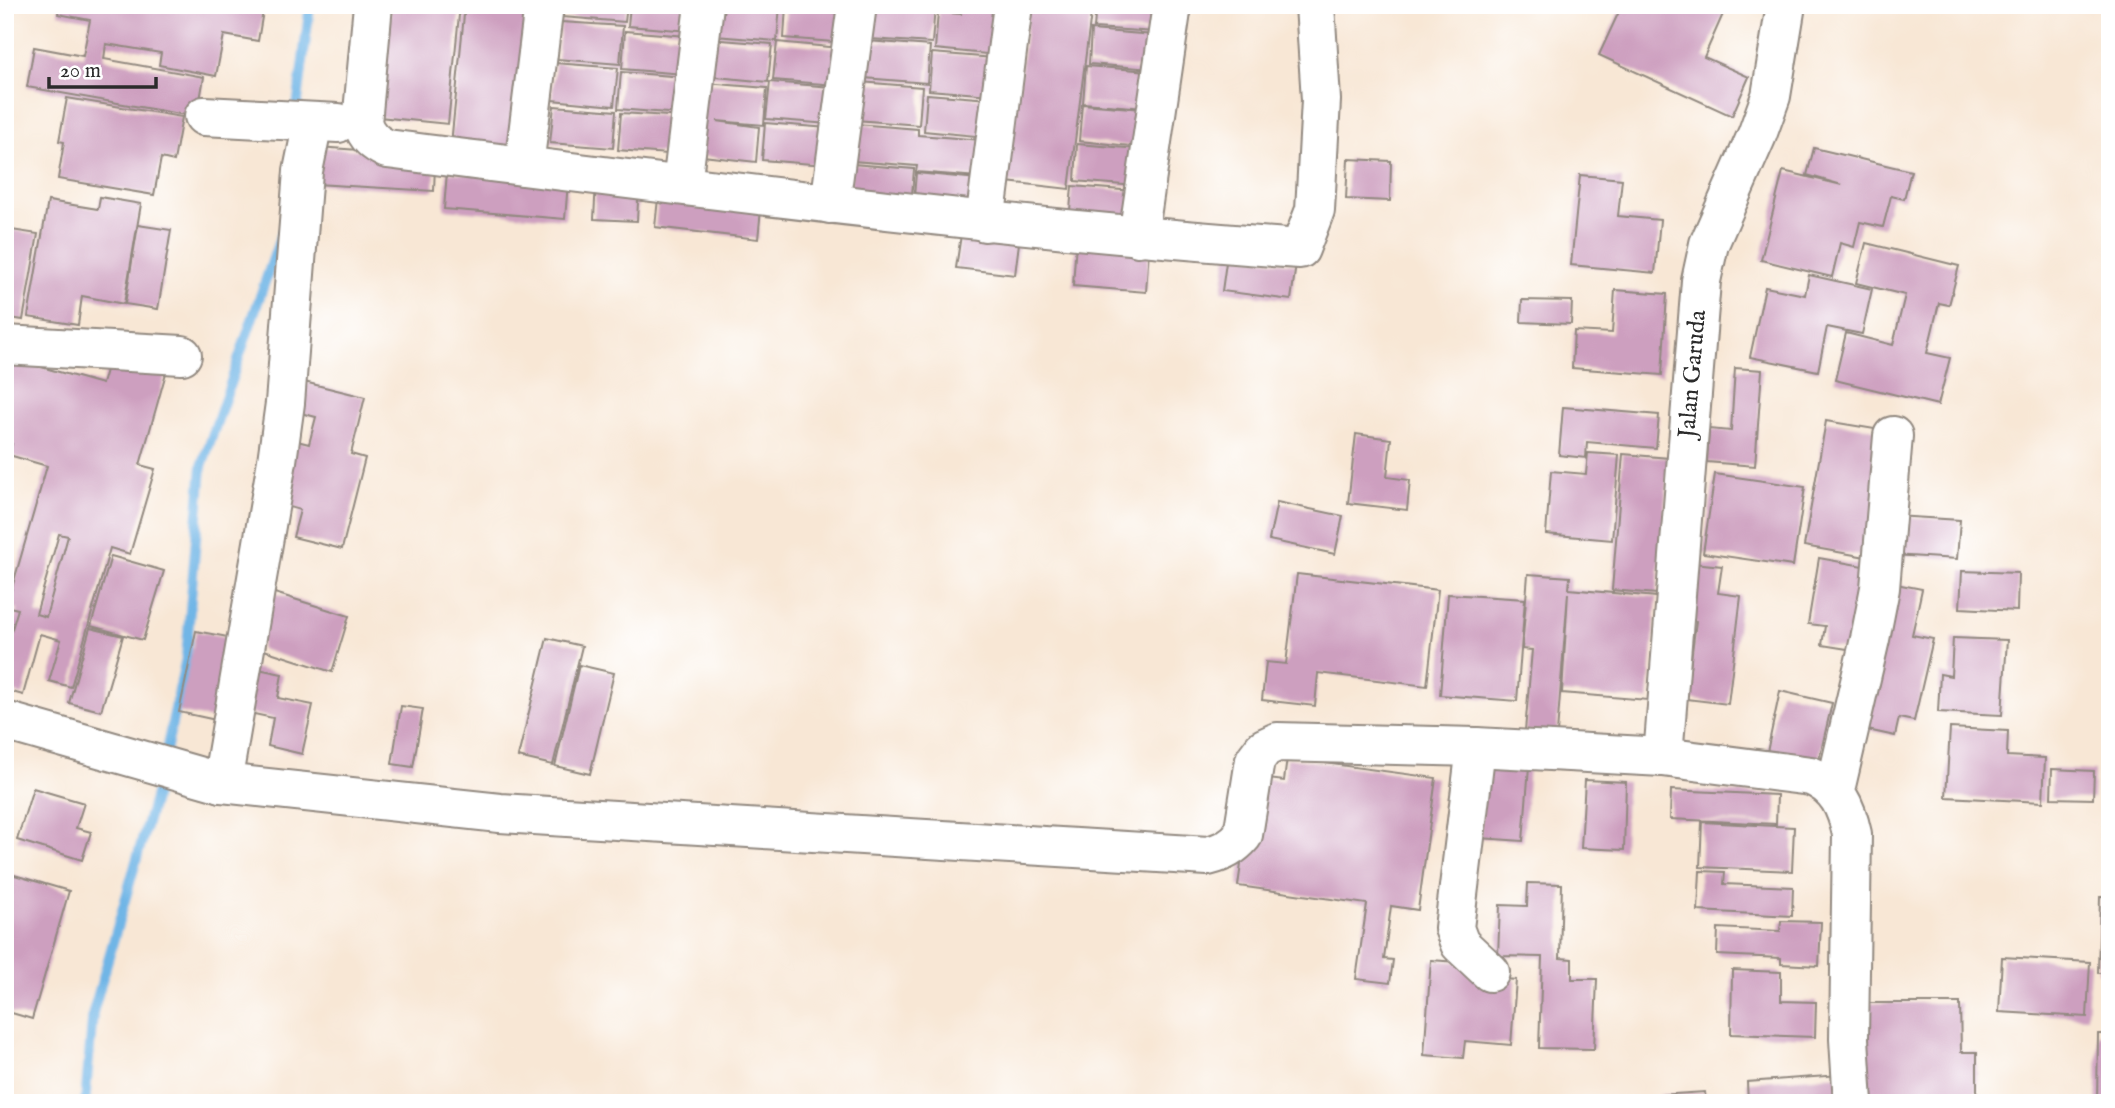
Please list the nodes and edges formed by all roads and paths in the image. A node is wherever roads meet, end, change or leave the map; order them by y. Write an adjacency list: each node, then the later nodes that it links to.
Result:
1 (373, 5): 11 (street)
2 (544, 5): 12 (street)
3 (704, 5): 13 (street)
4 (857, 5): 14 (street)
5 (1013, 5): 15 (street)
6 (1171, 5): 16 (street)
7 (1315, 5): 16 (street)
8 (1786, 5): 22 (street, Jalan Garuda)
9 (204, 116): 10 (street)
10 (299, 120): 11 (street); 23 (street)
11 (362, 123): 12 (street)
12 (524, 166): 13 (street)
13 (682, 185): 14 (street)
14 (830, 204): 15 (street)
15 (985, 222): 16 (street)
16 (1138, 237)
17 (5, 345): 18 (street)
18 (182, 355)
19 (1893, 436): 24 (street)
20 (5, 721): 23 (street)
21 (1476, 747): 22 (street); 23 (street); 25 (street)
22 (1663, 757): 24 (street)
23 (222, 783)
24 (1835, 790): 26 (street)
25 (1490, 972)
26 (1853, 1103)

